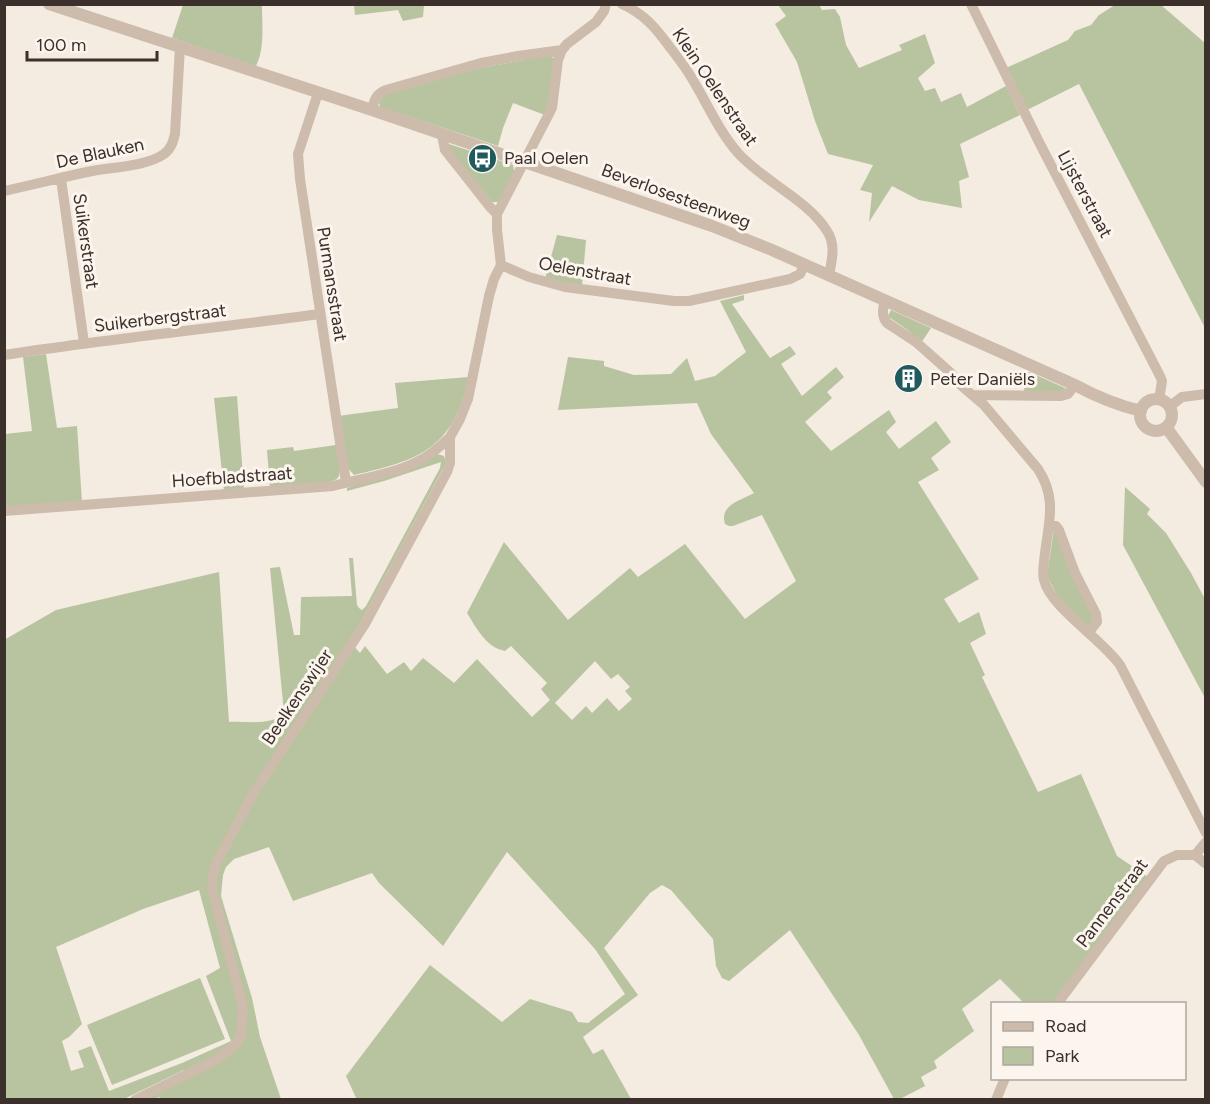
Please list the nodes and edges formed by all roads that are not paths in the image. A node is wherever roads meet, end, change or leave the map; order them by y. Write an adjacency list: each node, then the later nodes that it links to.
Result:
1 (49, 4): 5 (street, Beverlosesteenweg)
2 (606, 4): 6 (street)
3 (622, 4): 16 (street, Klein Oelenstraat)
4 (971, 4): 24 (street, Lijsterstraat)
5 (180, 47): 7 (street, Beverlosesteenweg); 11 (street, De Blauken)
6 (562, 50): 8 (street); 10 (street)
7 (318, 93): 8 (street, Beverlosesteenweg); 18 (street, Purmansstraat)
8 (372, 110): 9 (street, Beverlosesteenweg)
9 (442, 135): 10 (street, Beverlosesteenweg); 13 (street)
10 (524, 161): 13 (street); 14 (street, Beverlosesteenweg)
11 (61, 179): 12 (street, De Blauken); 19 (street, Suikerstraat)
12 (4, 191)
13 (497, 214): 15 (street)
14 (806, 264): 15 (street, Oelenstraat); 16 (street, Beverlosesteenweg)
15 (501, 266): 27 (street, Beelkenswijer)
16 (829, 275): 17 (street, Beverlosesteenweg)
17 (885, 300): 21 (street, Beverlosesteenweg); 23 (street)
18 (320, 314): 19 (street, Suikerbergstraat); 28 (street, Purmansstraat)
19 (84, 343): 20 (street, Suikerbergstraat)
20 (4, 355)
21 (1075, 385): 23 (street); 25 (street, Beverlosesteenweg)
22 (1206, 394): 24 (street)
23 (972, 395): 31 (street)
24 (1164, 403): 25 (street); 26 (street)
25 (1141, 411): 26 (street)
26 (1166, 427): 29 (street)
27 (450, 437): 28 (street, Hoefbladstraat); 39 (street, Beelkenswijer)
28 (346, 482): 30 (street, Hoefbladstraat)
29 (1206, 482)
30 (4, 511)
31 (1049, 525): 32 (street); 32 (street)
32 (1089, 632): 33 (street)
33 (1206, 833)
34 (1206, 842): 35 (street)
35 (1195, 855): 36 (street); 37 (street, Pannenstraat)
36 (1206, 864)
37 (1058, 1002)
38 (1004, 1080): 40 (street)
39 (135, 1100)
40 (996, 1100)

